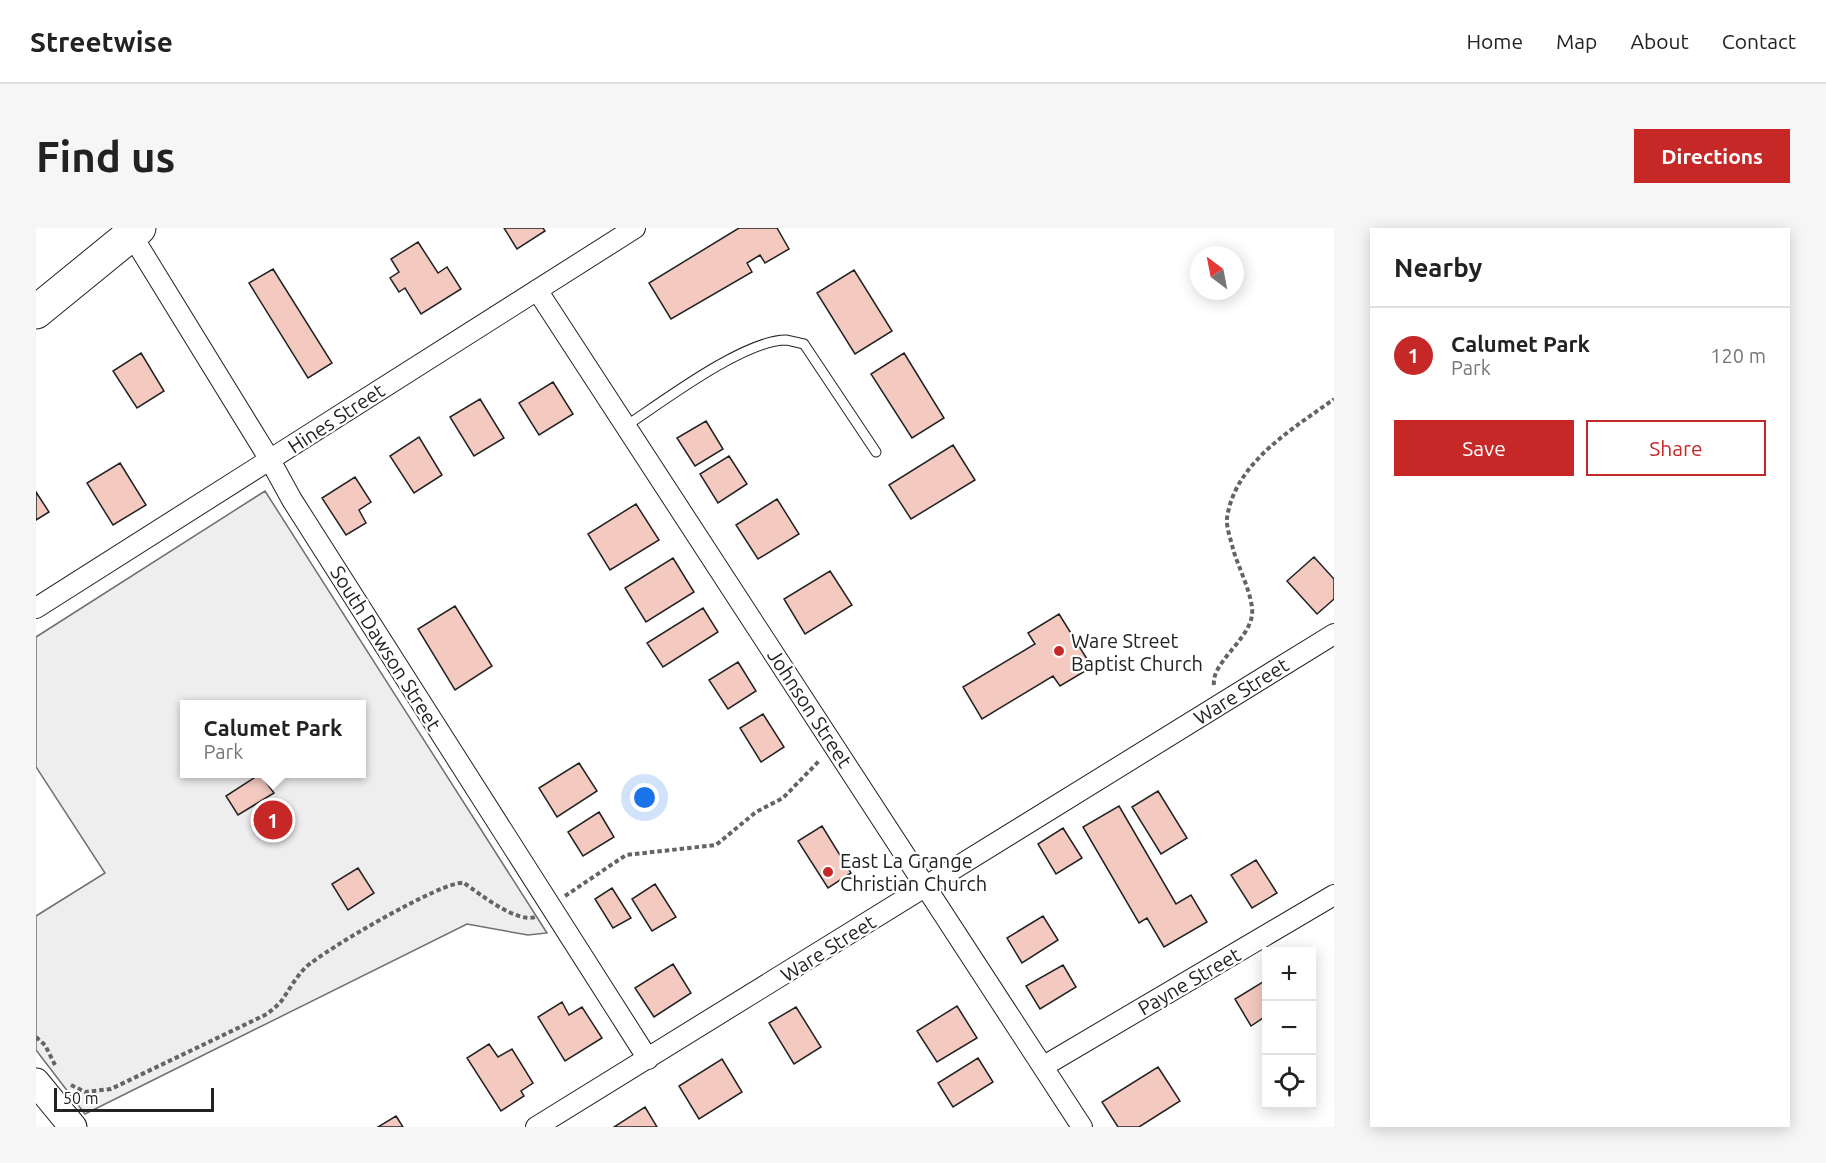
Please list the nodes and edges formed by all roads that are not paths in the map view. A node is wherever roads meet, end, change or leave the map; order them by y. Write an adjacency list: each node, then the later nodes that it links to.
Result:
1 (635, 228): 3 (street, Hines Street)
2 (135, 231): 4 (highway); 7 (street, South Dawson Street)
3 (537, 290): 5 (street, Johnson Street); 7 (street, Hines Street)
4 (36, 312)
5 (626, 426): 6 (lane); 10 (street, Johnson Street)
6 (876, 452)
7 (270, 460): 8 (street, Hines Street); 12 (street, South Dawson Street)
8 (36, 608)
9 (1334, 634): 10 (street, Ware Street)
10 (925, 888): 12 (street, Ware Street); 13 (street, Johnson Street)
11 (1334, 896): 13 (street, Payne Street)
12 (648, 1059): 16 (street, Ware Street)
13 (1044, 1066): 17 (street, Johnson Street)
14 (48, 1077): 15 (street)
15 (73, 1127)
16 (536, 1127)
17 (1082, 1127)

